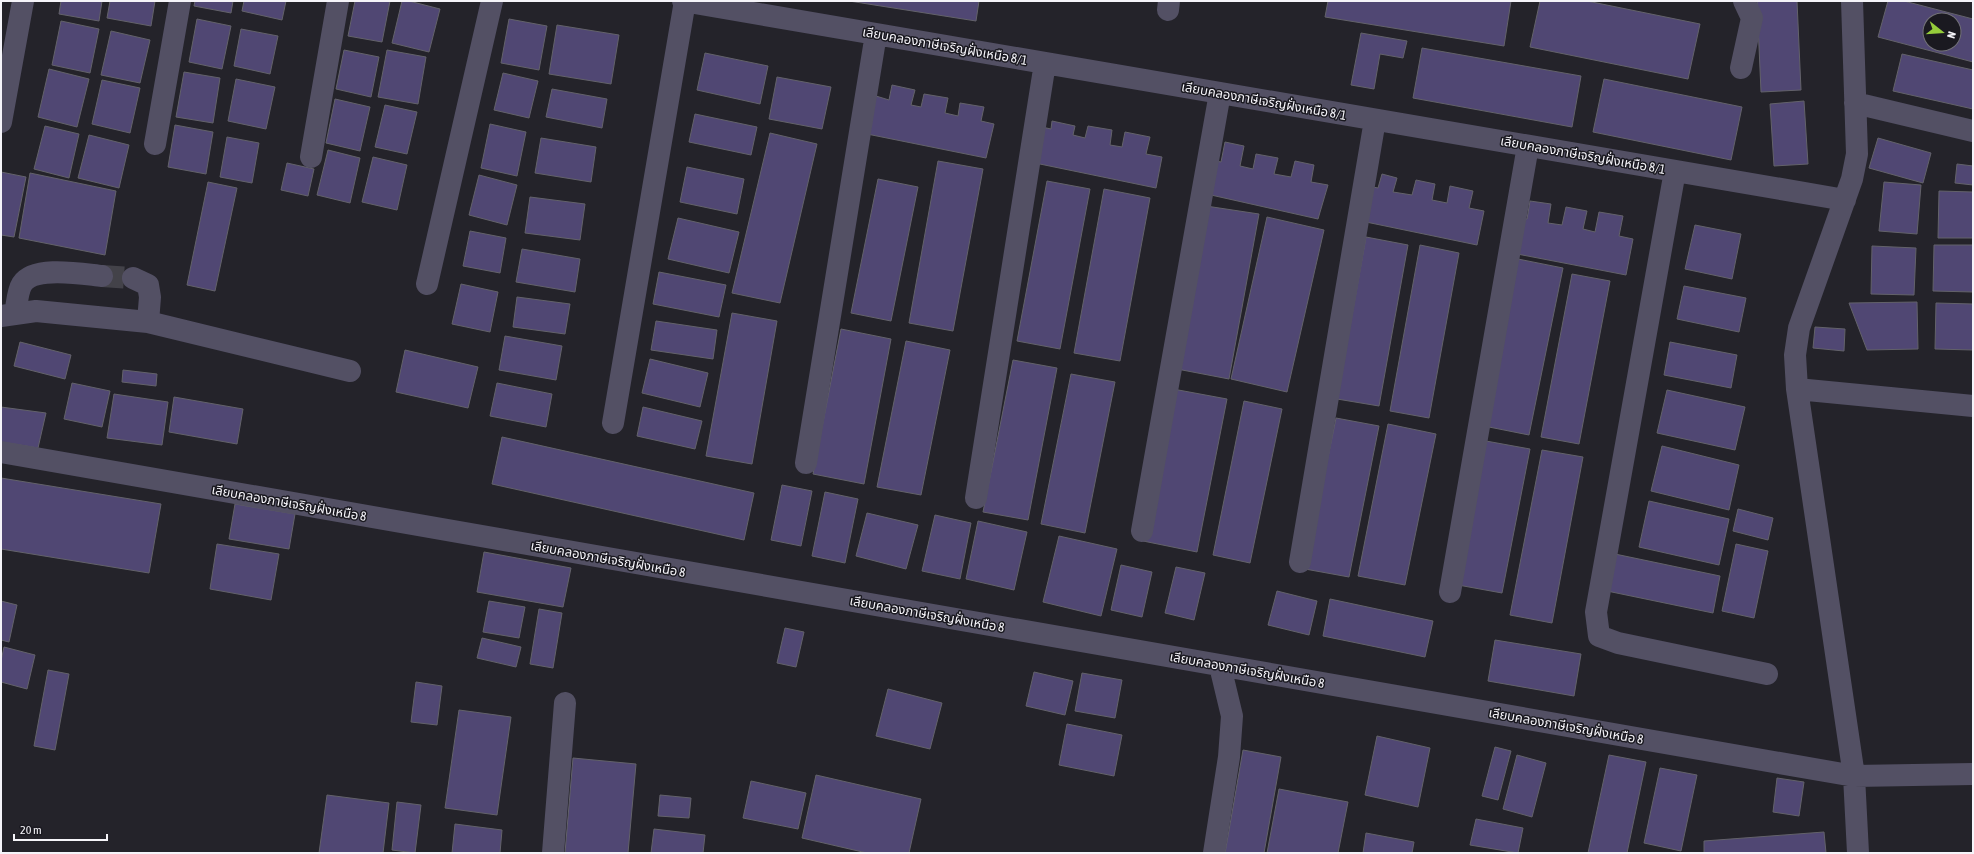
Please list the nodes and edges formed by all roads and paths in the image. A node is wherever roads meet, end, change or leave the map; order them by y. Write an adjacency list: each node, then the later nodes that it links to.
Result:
1 (23, 1): 14 (street)
2 (180, 1): 16 (street)
3 (338, 1): 18 (street)
4 (492, 1): 23 (street)
5 (684, 1): 8 (street, เลียบคลองภาษีเจริญฝั่งเหนือ 8/1); 29 (street)
6 (1744, 1): 10 (street)
7 (1852, 1): 12 (street)
8 (876, 34): 9 (street, เลียบคลองภาษีเจริญฝั่งเหนือ 8/1); 31 (street)
9 (1045, 63): 11 (street, เลียบคลองภาษีเจริญฝั่งเหนือ 8/1); 32 (street)
10 (1741, 68)
11 (1220, 93): 13 (street, เลียบคลองภาษีเจริญฝั่งเหนือ 8/1); 33 (street)
12 (1855, 103): 15 (street); 20 (street)
13 (1375, 120): 17 (street, เลียบคลองภาษีเจริญฝั่งเหนือ 8/1); 34 (street)
14 (1, 122)
15 (1973, 131)
16 (155, 144)
17 (1528, 146): 19 (street, เลียบคลองภาษีเจริญฝั่งเหนือ 8/1); 35 (street)
18 (311, 158)
19 (1675, 171): 20 (street, เลียบคลองภาษีเจริญฝั่งเหนือ 8/1); 37 (street)
20 (1845, 200): 27 (street)
21 (102, 276): 24 (street)
22 (133, 278): 25 (street)
23 (427, 284)
24 (8, 315): 25 (street)
25 (148, 322): 26 (street)
26 (350, 371)
27 (1797, 389): 28 (street); 40 (street)
28 (1973, 406)
29 (613, 423)
30 (1, 452): 36 (street, เลียบคลองภาษีเจริญฝั่งเหนือ 8)
31 (806, 463)
32 (976, 498)
33 (1142, 531)
34 (1300, 562)
35 (1450, 592)
36 (1220, 666): 40 (street, เลียบคลองภาษีเจริญฝั่งเหนือ 8); 42 (street)
37 (1767, 674)
38 (565, 703): 41 (street)
39 (1973, 774): 40 (street, เลียบคลองภาษีเจริญฝั่งเหนือ 8)
40 (1854, 776): 43 (street)
41 (553, 853)
42 (1214, 853)
43 (1858, 853)

